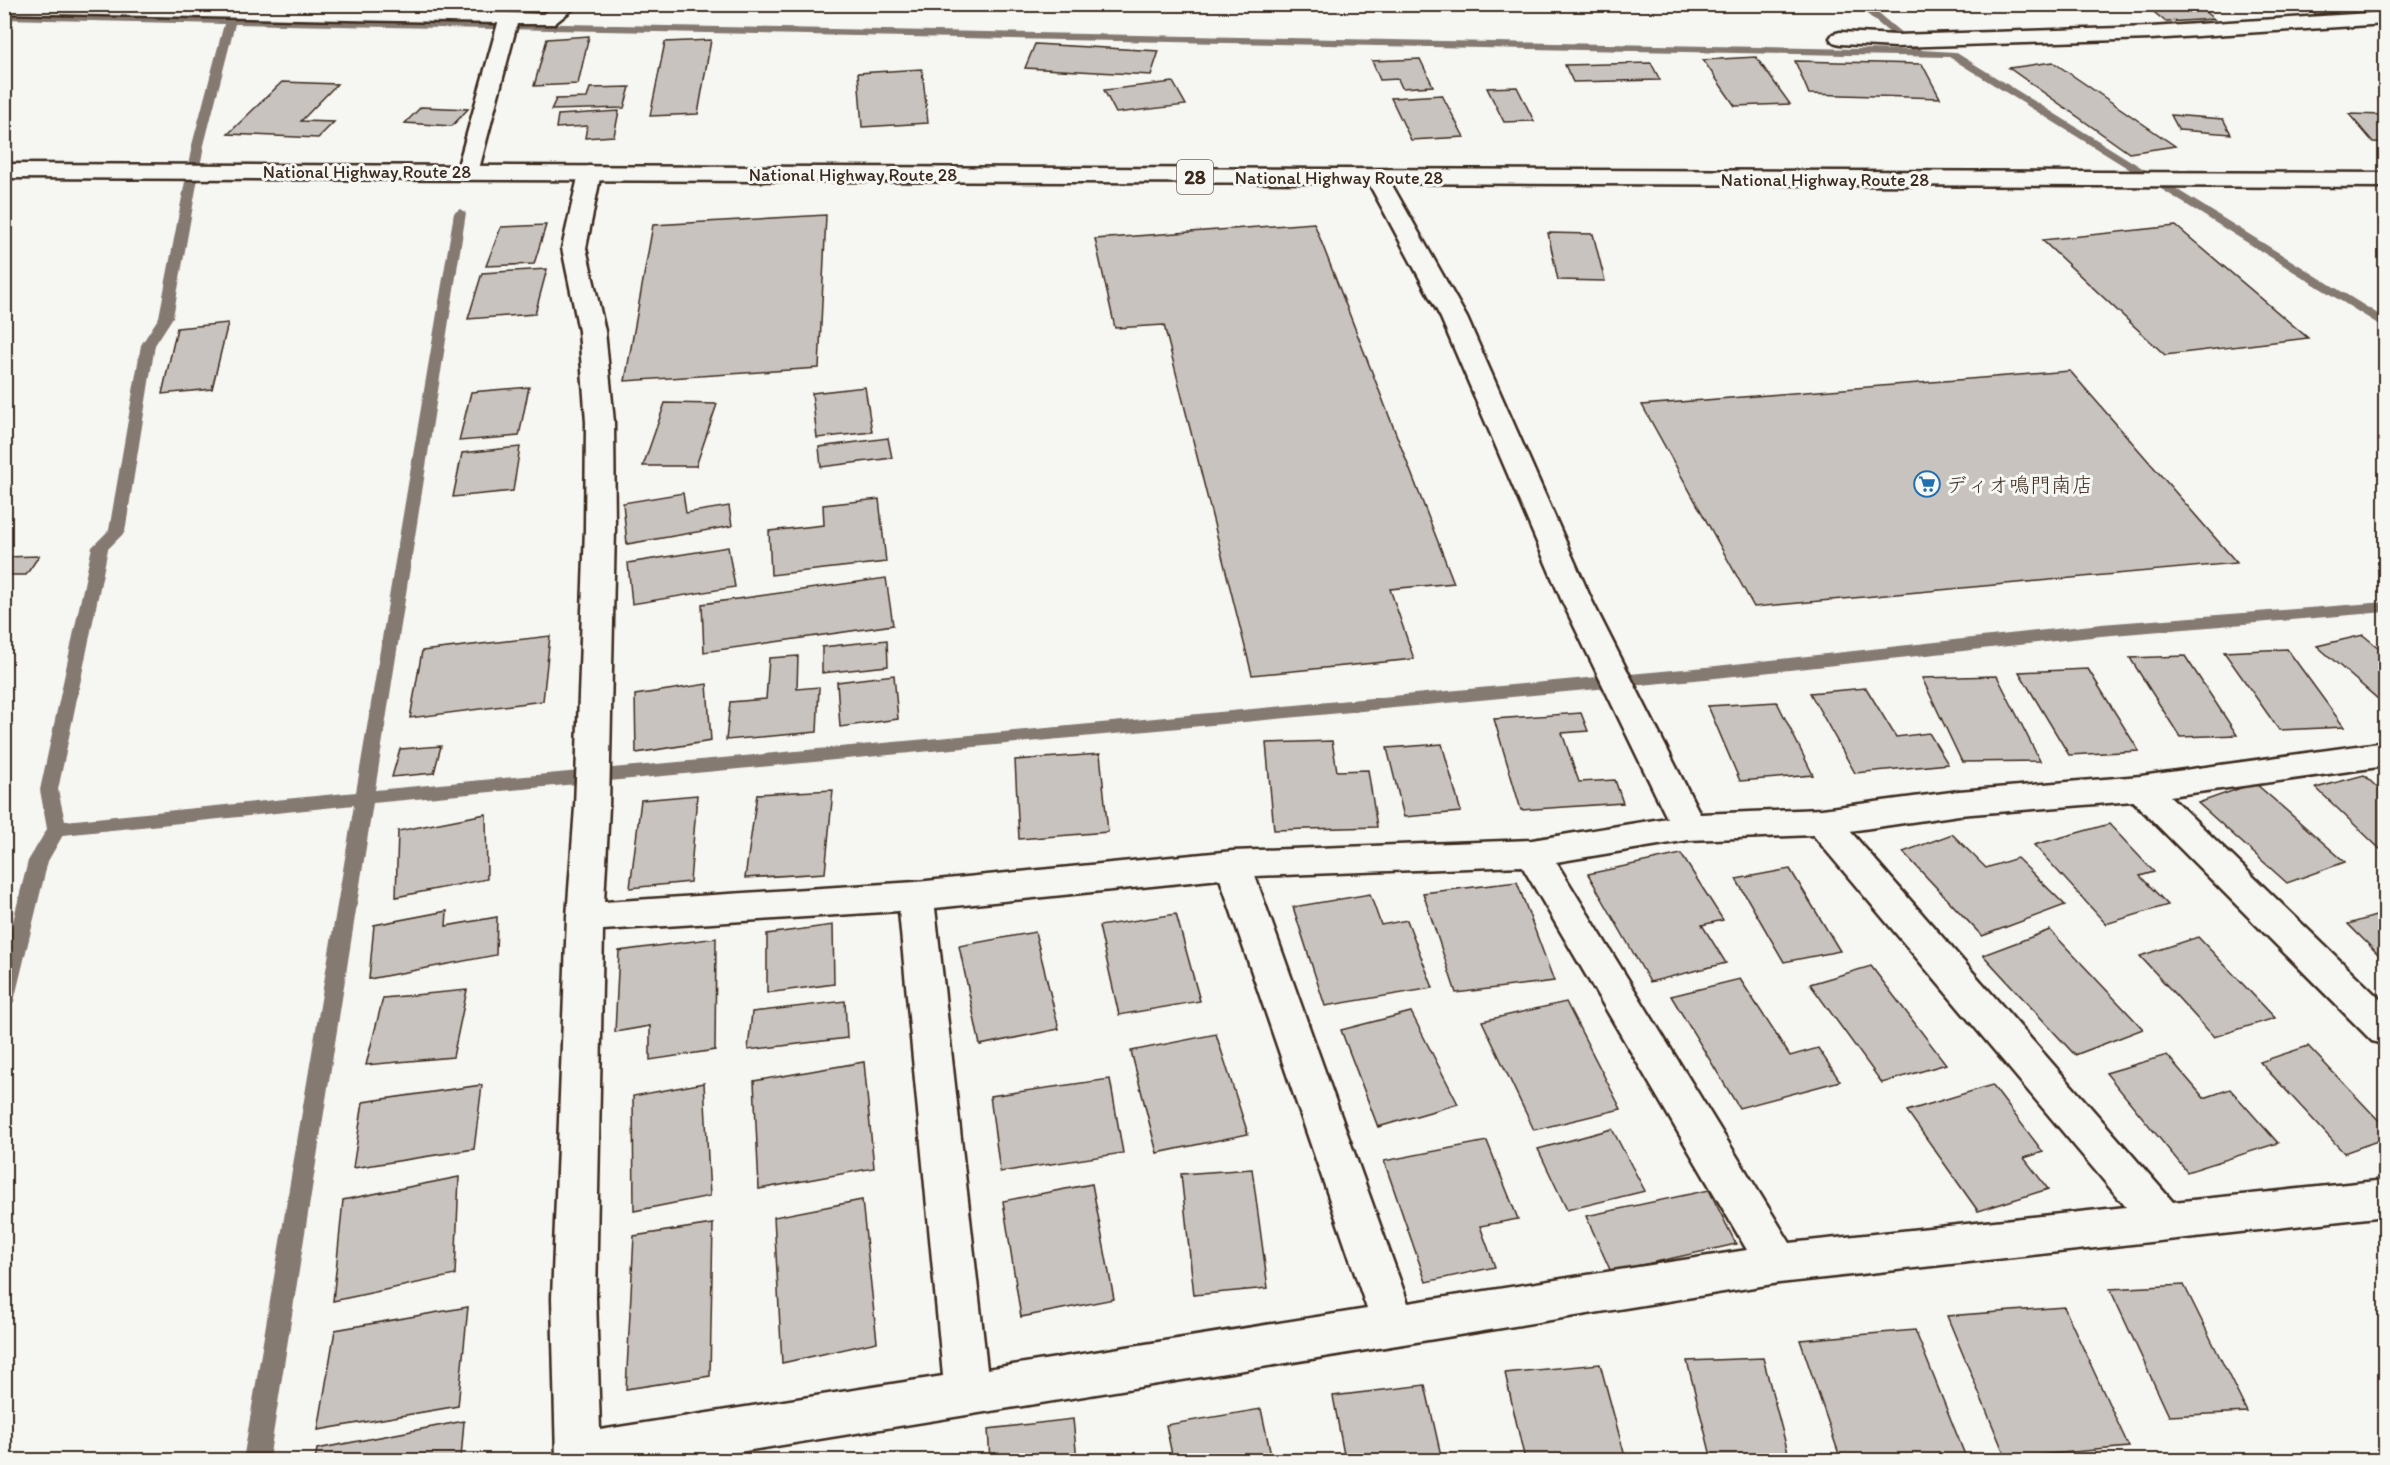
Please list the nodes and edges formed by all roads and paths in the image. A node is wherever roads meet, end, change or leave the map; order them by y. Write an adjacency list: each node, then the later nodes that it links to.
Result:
1 (570, 4): 4 (main road)
2 (2275, 4): 6 (main road)
3 (4, 7): 4 (main road)
4 (509, 17): 9 (main road)
5 (2385, 18): 6 (main road)
6 (2302, 23): 7 (main road)
7 (1840, 38)
8 (4, 171): 9 (main road, National Highway Route 28 / 28)
9 (467, 173): 10 (main road, National Highway Route 28 / 28)
10 (590, 173): 11 (main road, National Highway Route 28 / 28); 20 (main road)
11 (1377, 178): 12 (main road, National Highway Route 28 / 28); 16 (main road)
12 (2385, 180)
13 (2385, 754): 14 (main road)
14 (2141, 788): 15 (main road); 21 (main road)
15 (1822, 822): 16 (main road); 23 (main road)
16 (1689, 827): 17 (main road)
17 (1532, 853): 18 (main road); 24 (main road)
18 (1233, 864): 19 (main road); 25 (main road)
19 (916, 896): 20 (main road); 26 (main road)
20 (585, 917): 27 (main road)
21 (2385, 1030)
22 (2385, 1198): 23 (main road)
23 (2164, 1222): 24 (main road)
24 (1779, 1264): 25 (main road)
25 (1395, 1327): 26 (main road)
26 (967, 1393): 27 (main road)
27 (577, 1458)

